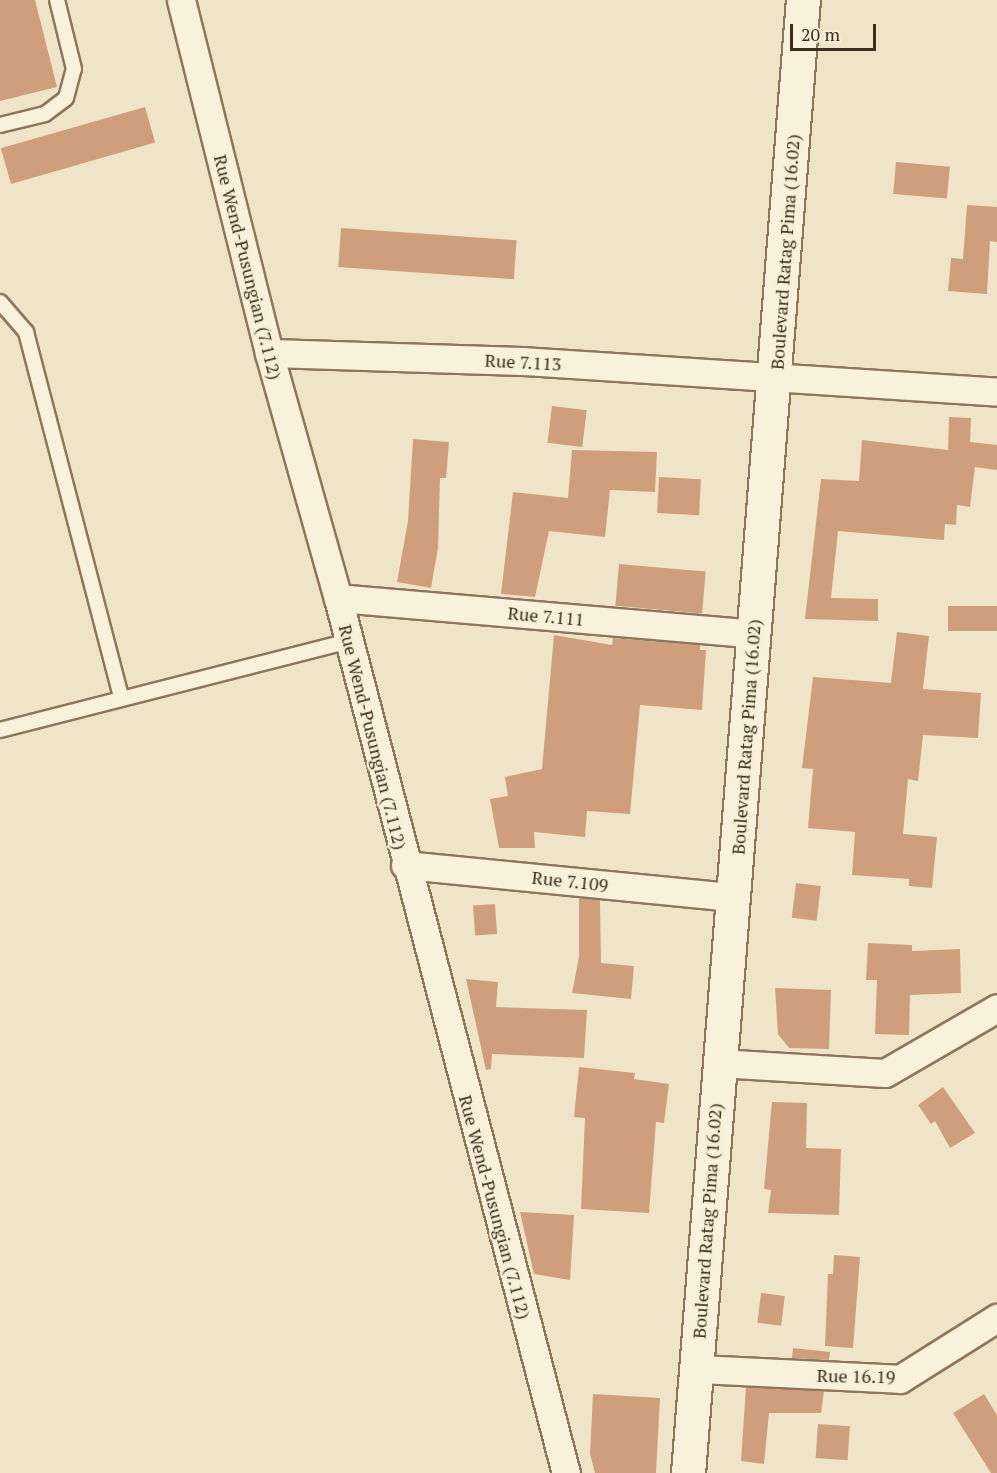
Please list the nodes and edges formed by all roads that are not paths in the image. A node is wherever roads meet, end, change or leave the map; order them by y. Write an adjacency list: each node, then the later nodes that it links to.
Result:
1 (57, 0): 4 (lane)
2 (181, 0): 6 (street, Rue Wend-Pusungian (7.112))
3 (803, 0): 7 (street, Boulevard Ratag Pima (16.02))
4 (0, 125)
5 (0, 302): 12 (lane)
6 (269, 353): 7 (street, Rue 7.113); 9 (street, Rue Wend-Pusungian (7.112))
7 (776, 376): 8 (street, Rue 7.113); 10 (street, Boulevard Ratag Pima (16.02))
8 (997, 392)
9 (338, 598): 10 (street, Rue 7.111); 11 (street, Rue Wend-Pusungian (7.112))
10 (754, 634): 15 (street, Boulevard Ratag Pima (16.02))
11 (350, 641): 12 (lane); 14 (street, Rue Wend-Pusungian (7.112))
12 (121, 698): 13 (lane)
13 (0, 730)
14 (405, 865): 15 (street, Rue 7.109); 20 (street, Rue Wend-Pusungian (7.112))
15 (734, 897): 17 (street, Boulevard Ratag Pima (16.02))
16 (997, 1008): 17 (street)
17 (718, 1063): 19 (street, Boulevard Ratag Pima (16.02))
18 (997, 1318): 19 (street, Rue 16.19)
19 (697, 1369): 21 (street, Boulevard Ratag Pima (16.02))
20 (566, 1473)
21 (688, 1473)

